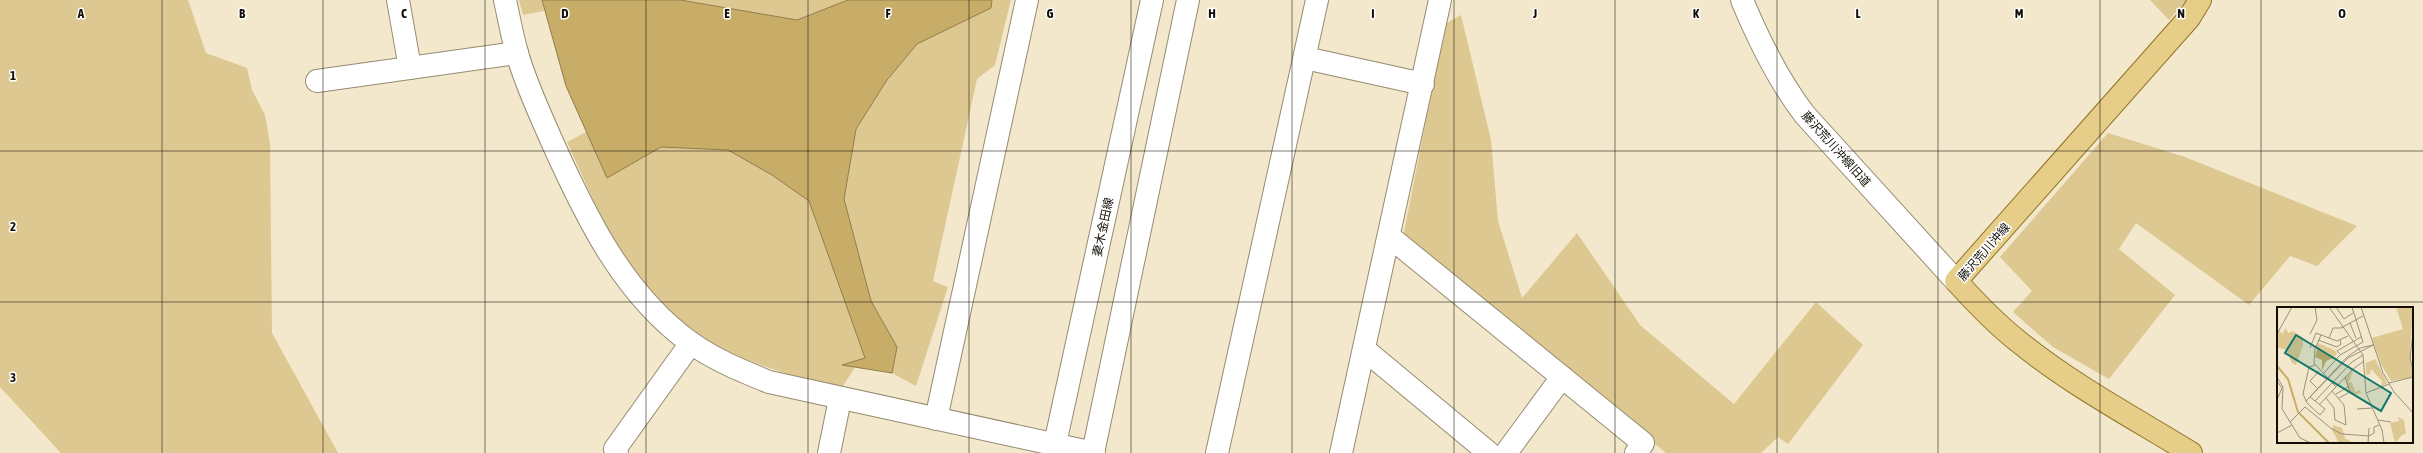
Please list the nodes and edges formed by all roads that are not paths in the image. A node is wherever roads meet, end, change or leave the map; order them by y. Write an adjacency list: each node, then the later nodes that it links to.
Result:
1 (398, 0): 12 (street)
2 (505, 0): 10 (street)
3 (1027, 0): 21 (street)
4 (1152, 0): 22 (street, 妻木金田線)
5 (1188, 0): 25 (street)
6 (1317, 0): 11 (street)
7 (1440, 0): 14 (street)
8 (1742, 0): 16 (street, 藤沢荒川沖線旧道)
9 (2200, 0): 16 (main road, 藤沢荒川沖線)
10 (517, 53): 12 (street); 17 (street)
11 (1305, 58): 14 (street); 26 (street)
12 (410, 68): 13 (street)
13 (317, 81)
14 (1423, 84): 15 (street)
15 (1390, 237): 18 (street); 19 (street)
16 (1956, 281): 31 (main road, 藤沢荒川沖線)
17 (691, 343): 20 (street); 23 (street)
18 (1365, 350): 27 (street); 28 (street)
19 (1562, 377): 29 (street); 30 (street)
20 (840, 399): 21 (street); 24 (street)
21 (936, 419): 22 (street)
22 (1054, 449): 25 (street)
23 (617, 453)
24 (829, 453)
25 (1093, 453)
26 (1218, 453)
27 (1341, 453)
28 (1489, 453)
29 (1506, 453)
30 (1636, 453)
31 (2191, 453)

